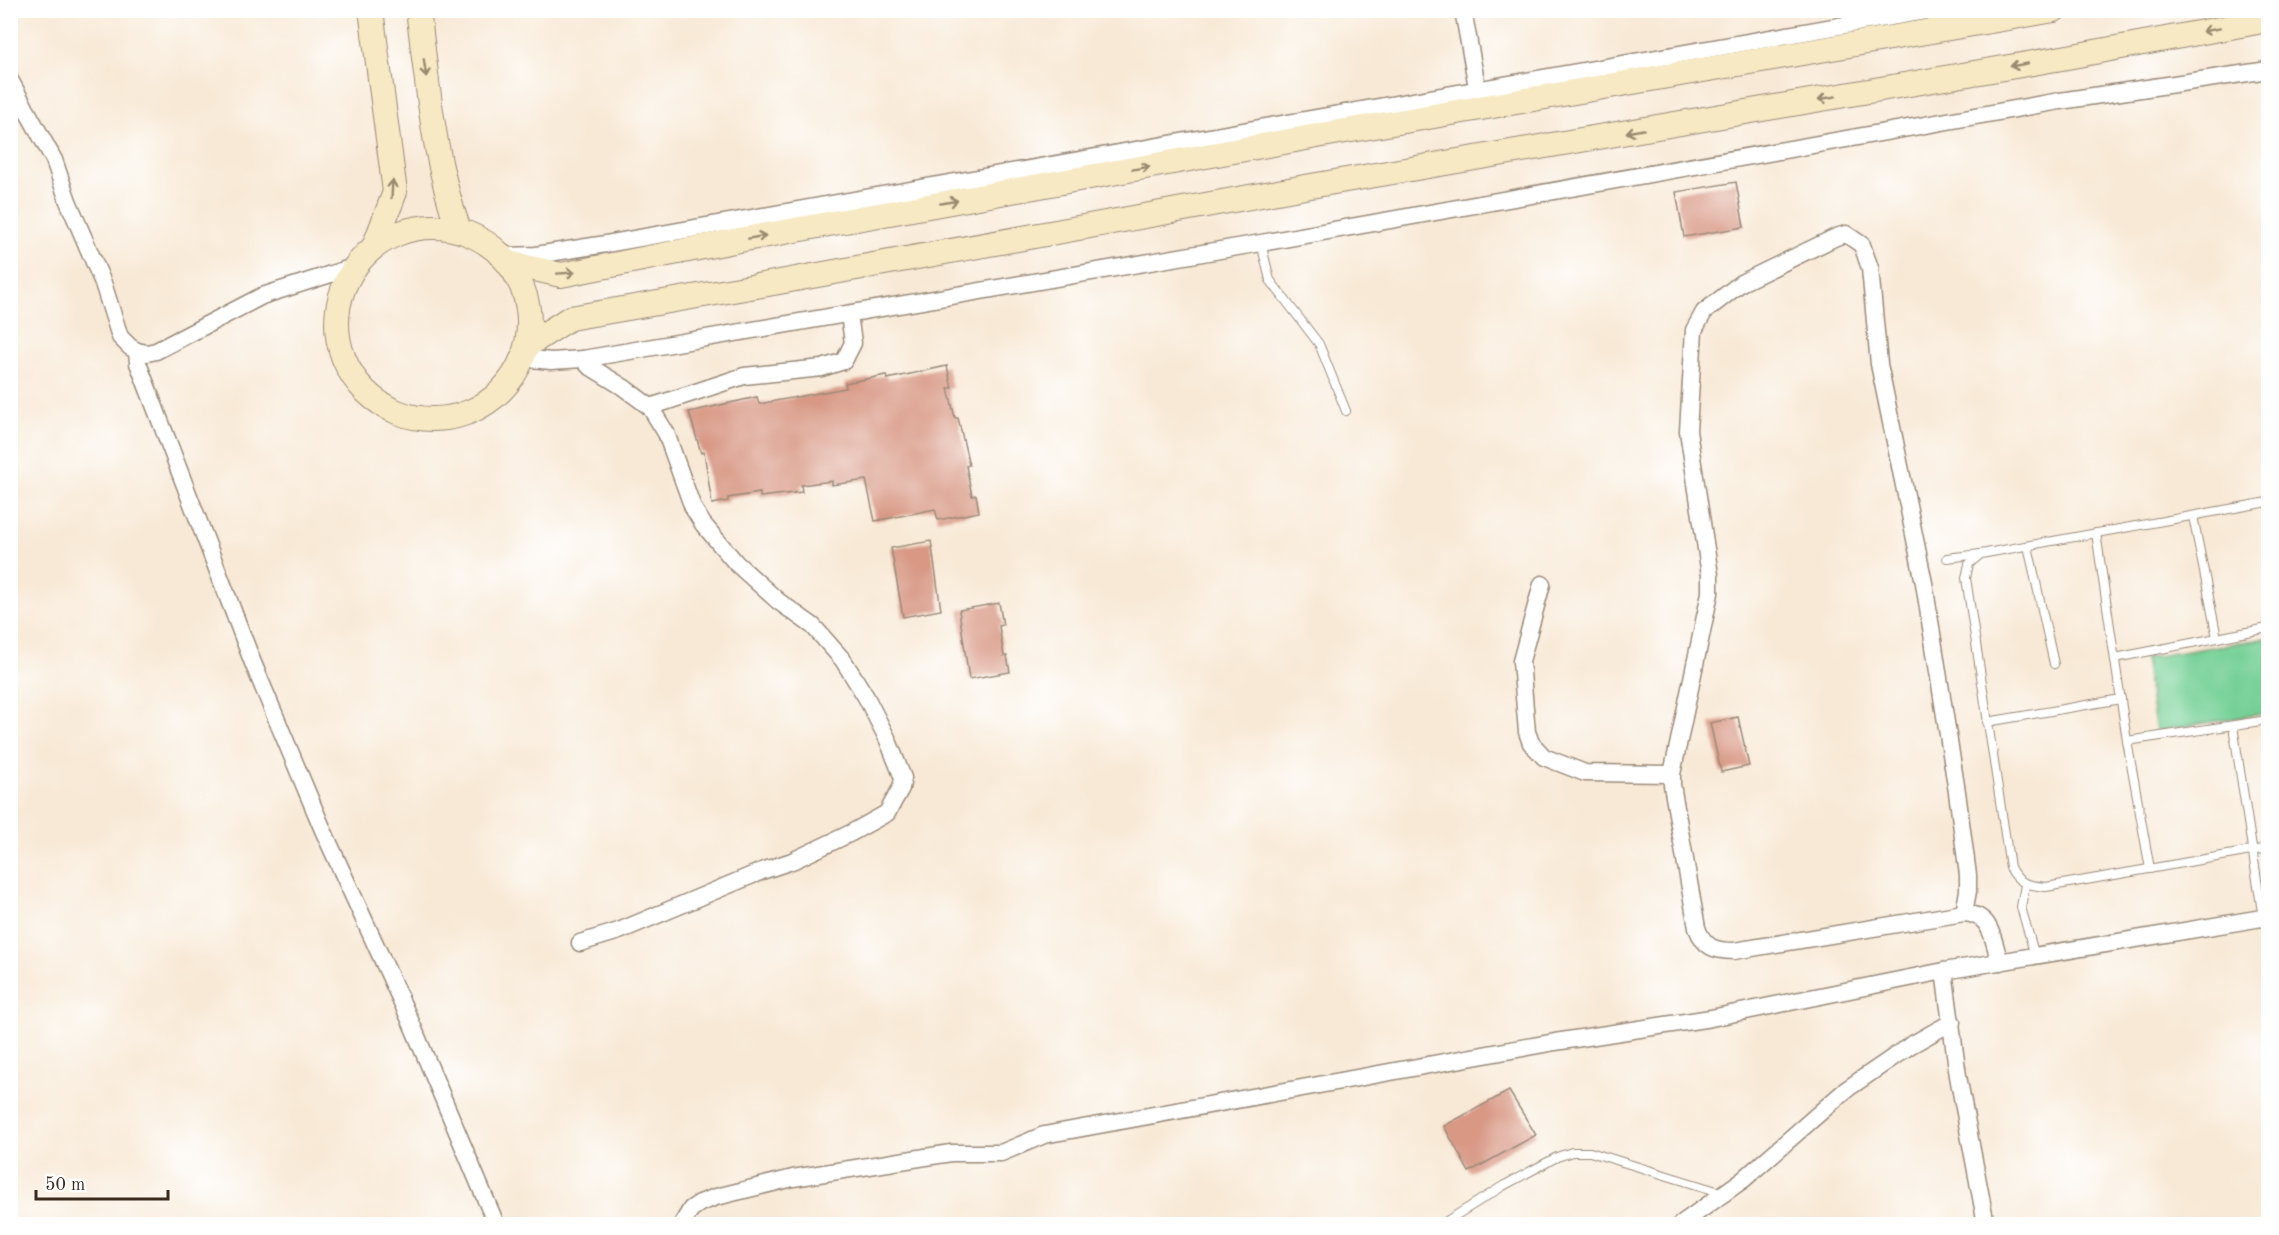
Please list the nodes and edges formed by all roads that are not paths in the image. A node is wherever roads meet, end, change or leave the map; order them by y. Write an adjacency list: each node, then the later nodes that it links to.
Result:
1 (371, 10): 12 (street, one-way to 1)
2 (418, 10): 10 (street, one-way to 10)
3 (1463, 10): 9 (street)
4 (1930, 10): 9 (street)
5 (2054, 10): 9 (street)
6 (2268, 20): 17 (street, one-way to 17)
7 (2268, 70): 11 (street)
8 (10, 80): 16 (street)
9 (1479, 98): 13 (street)
10 (459, 230): 12 (street); 13 (street)
11 (1261, 243): 15 (street); 20 (lane)
12 (375, 244): 14 (street)
13 (506, 259): 17 (street)
14 (353, 267): 16 (street); 17 (street)
15 (849, 314): 18 (street); 19 (street)
16 (137, 351): 50 (street)
17 (525, 351): 18 (street)
18 (583, 359): 19 (street)
19 (650, 407): 44 (street)
20 (1346, 411)
21 (2268, 502): 22 (lane)
22 (2193, 516): 23 (lane); 29 (lane)
23 (2096, 533): 24 (lane); 30 (lane)
24 (2028, 546): 25 (lane); 31 (lane)
25 (1981, 554): 26 (lane); 34 (lane)
26 (1947, 558)
27 (1542, 584): 37 (street)
28 (2268, 628): 29 (lane)
29 (2217, 638): 30 (lane)
30 (2115, 658): 32 (lane)
31 (2054, 664)
32 (2121, 699): 34 (lane); 36 (lane)
33 (2268, 720): 35 (lane)
34 (1988, 722): 41 (lane)
35 (2233, 726): 36 (lane); 39 (lane)
36 (2127, 741): 40 (lane)
37 (1672, 774): 42 (street); 42 (street)
38 (2268, 849): 39 (lane)
39 (2252, 851): 40 (lane); 43 (lane)
40 (2150, 869): 41 (lane)
41 (2025, 885): 45 (lane)
42 (1964, 914): 46 (street)
43 (2266, 917): 45 (street)
44 (579, 943)
45 (2035, 956): 46 (street)
46 (2000, 962): 47 (street)
47 (1944, 971): 48 (street); 51 (street)
48 (1952, 1022): 49 (street); 54 (street)
49 (1723, 1194): 52 (lane); 53 (street)
50 (496, 1224)
51 (682, 1224)
52 (1442, 1224)
53 (1681, 1224)
54 (1986, 1224)

